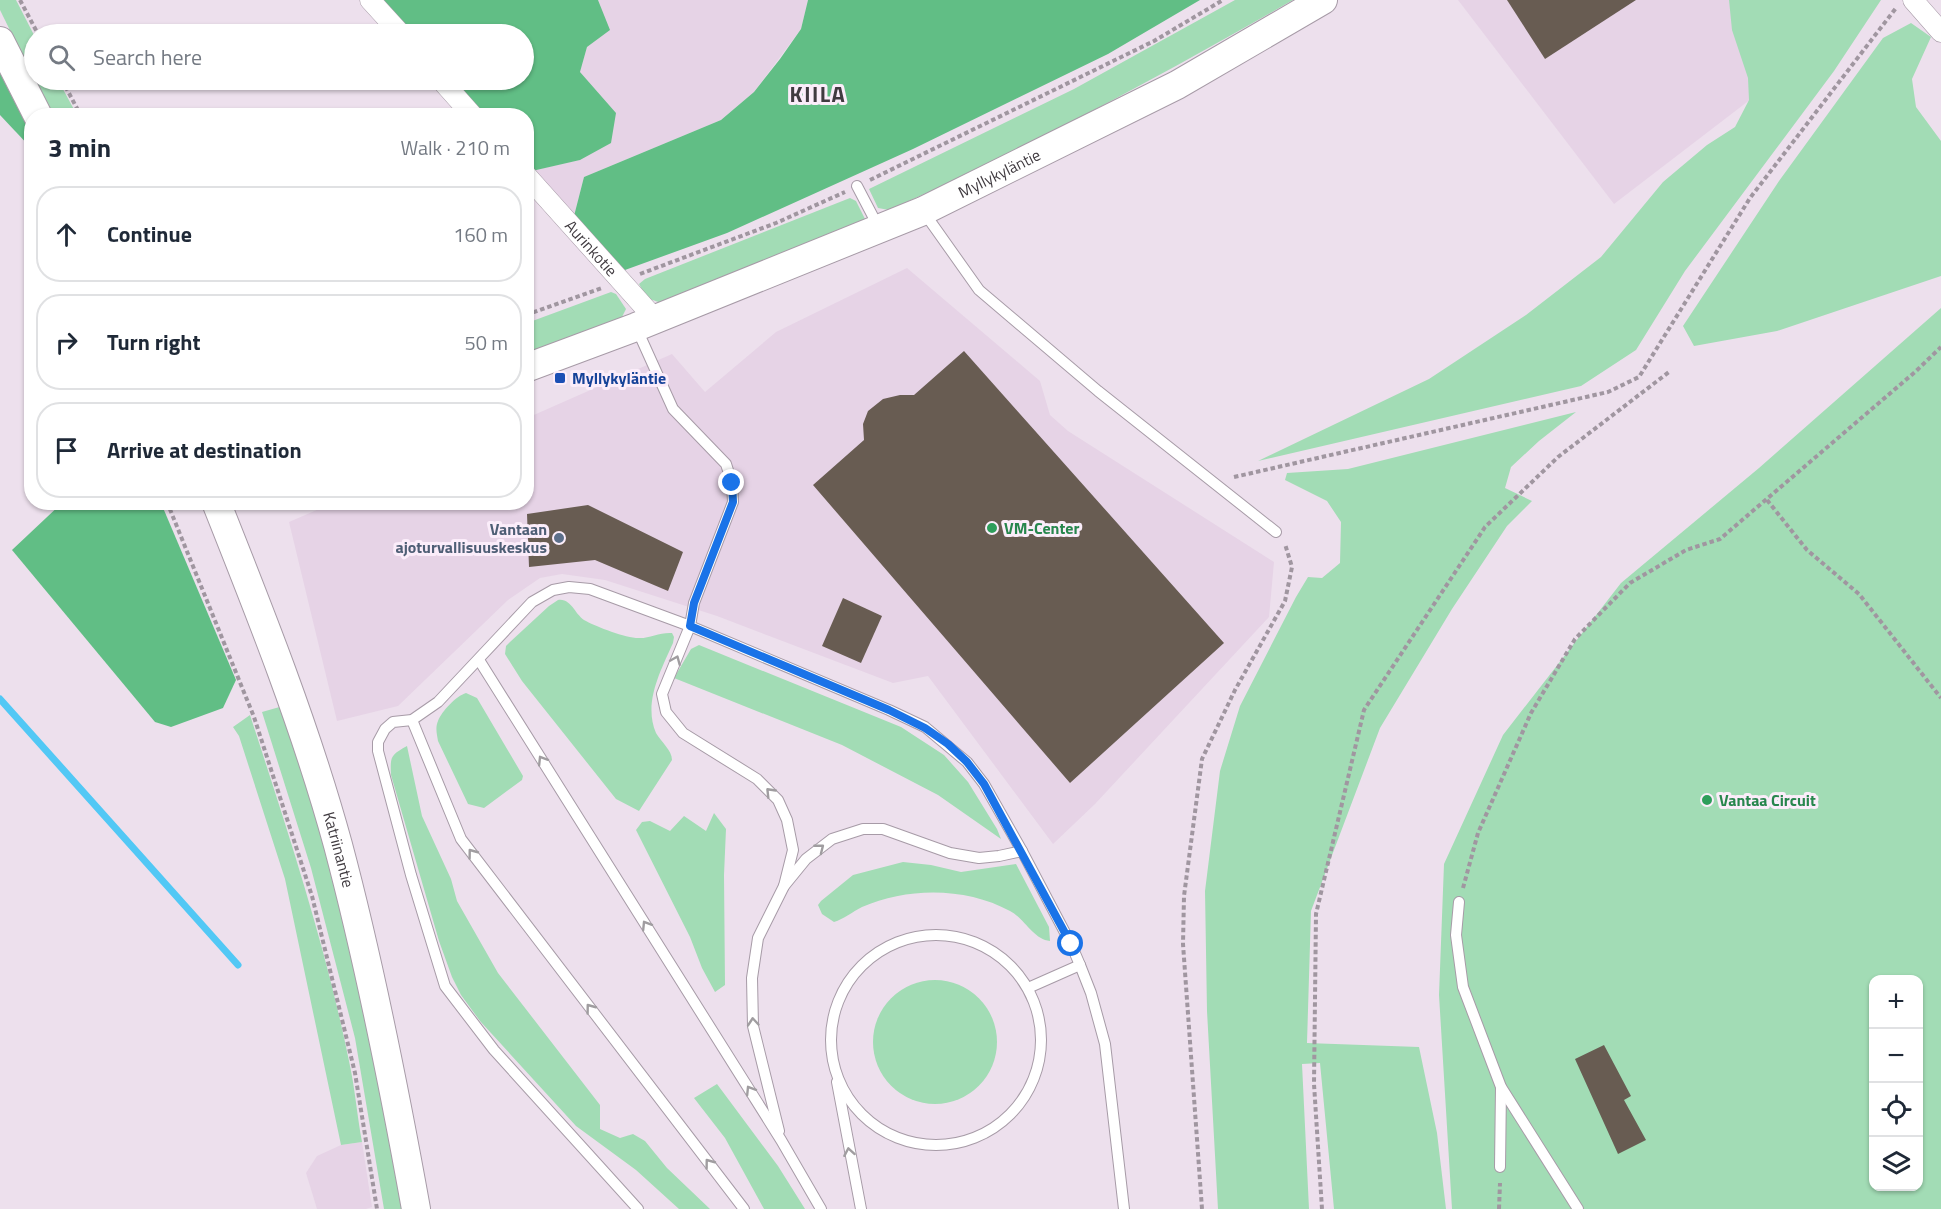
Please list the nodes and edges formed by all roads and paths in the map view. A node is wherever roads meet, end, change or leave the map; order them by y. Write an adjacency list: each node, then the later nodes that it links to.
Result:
1 (20, 0): 7 (path)
2 (370, 0): 8 (street)
3 (1222, 0): 19 (path)
4 (1323, 0): 20 (main road, Myllykyläntie)
5 (1902, 0): 28 (path)
6 (1913, 0): 9 (street)
7 (33, 24)
8 (392, 24)
9 (1941, 32)
10 (0, 41): 11 (main road)
11 (24, 88)
12 (25, 90): 15 (main road)
13 (67, 90): 16 (path)
14 (450, 90): 17 (street)
15 (34, 108)
16 (77, 108)
17 (466, 108)
18 (534, 184): 22 (street, Aurinkotie)
19 (857, 186): 21 (lane); 22 (path)
20 (923, 211): 21 (main road, Myllykyläntie); 28 (lane)
21 (879, 229): 24 (main road, Myllykyläntie)
22 (621, 281): 23 (path); 24 (street, Aurinkotie)
23 (534, 312)
24 (646, 323): 26 (main road, Myllykyläntie); 33 (lane)
25 (1941, 347): 29 (path)
26 (534, 365)
27 (1669, 372): 54 (path)
28 (1213, 482): 32 (lane)
29 (1767, 500): 35 (path); 39 (path)
30 (170, 510): 46 (path)
31 (219, 510): 47 (main road, Katriinantie)
32 (1276, 532): 53 (path)
33 (690, 626): 34 (lane); 37 (lane); 38 (lane, one-way to 33)
34 (479, 660): 36 (lane); 44 (lane, one-way to 34)
35 (1941, 698)
36 (412, 720): 48 (lane); 49 (lane, one-way to 36)
37 (1022, 851): 38 (lane, one-way to 37); 40 (lane)
38 (784, 886): 44 (lane, one-way to 38)
39 (1459, 902): 43 (lane)
40 (1080, 965): 41 (lane); 52 (lane)
41 (1028, 988): 42 (lane); 42 (lane)
42 (834, 1064): 51 (lane, one-way to 42)
43 (1501, 1087): 45 (lane); 56 (lane)
44 (781, 1140): 50 (lane)
45 (1500, 1167): 55 (path)
46 (376, 1209)
47 (416, 1209)
48 (638, 1209)
49 (744, 1209)
50 (821, 1209)
51 (861, 1209)
52 (1124, 1209)
53 (1202, 1209)
54 (1322, 1209)
55 (1499, 1209)
56 (1578, 1209)

